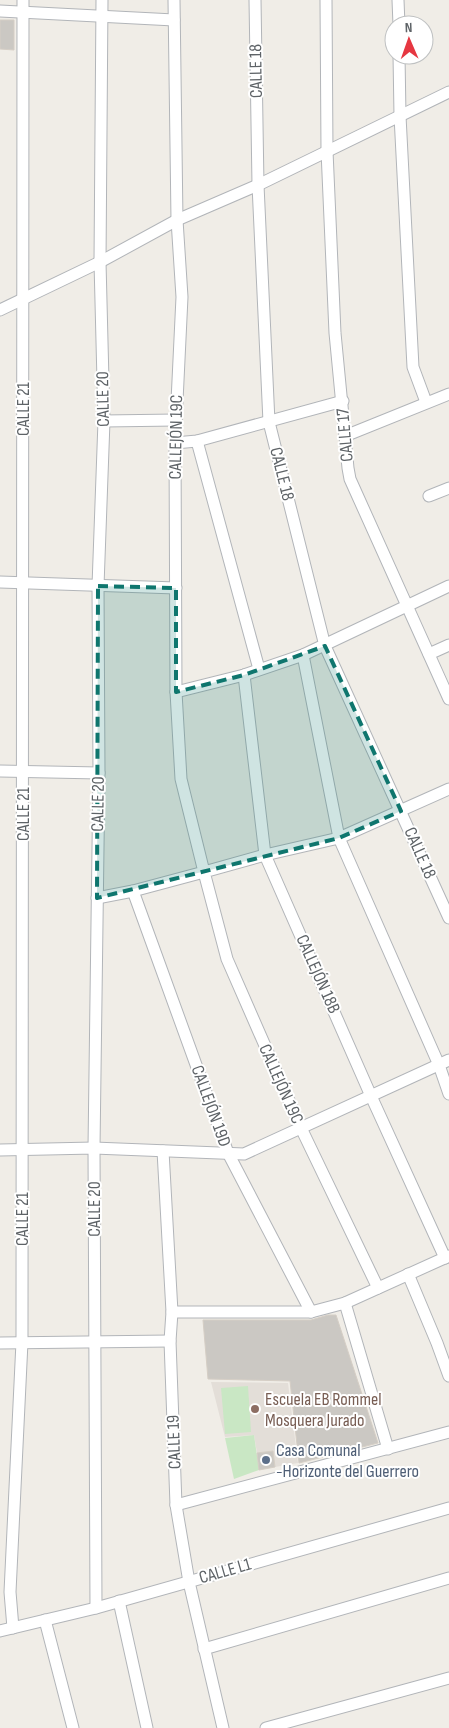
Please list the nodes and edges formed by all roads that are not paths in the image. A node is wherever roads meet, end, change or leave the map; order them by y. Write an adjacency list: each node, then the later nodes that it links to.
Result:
1 (23, 0): 8 (street, CALLE 21)
2 (102, 0): 10 (street, CALLE 20)
3 (174, 0): 11 (street, CALLEJÓN 19C)
4 (255, 0): 16 (street, CALLE 18)
5 (326, 0): 15 (street, CALLE 17)
6 (398, 0): 9 (street)
7 (0, 11): 8 (street)
8 (23, 12): 10 (street); 19 (street, CALLE 21)
9 (398, 15)
10 (102, 16): 11 (street); 18 (street, CALLE 20)
11 (174, 20): 17 (street, CALLEJÓN 19C)
12 (399, 65): 14 (street)
13 (449, 92): 14 (street)
14 (400, 116): 15 (street); 23 (street)
15 (327, 151): 16 (street); 22 (street, CALLE 17)
16 (258, 185): 17 (street); 26 (street, CALLE 18)
17 (177, 220): 18 (street); 24 (street, CALLEJÓN 19C)
18 (100, 262): 19 (street); 25 (street, CALLE 20)
19 (23, 300): 20 (street); 33 (street, CALLE 21)
20 (0, 310)
21 (449, 394): 23 (street)
22 (343, 401): 26 (street); 27 (street, CALLE 17)
23 (426, 402): 27 (street)
24 (176, 420): 25 (street); 29 (street, CALLEJÓN 19C)
25 (104, 421): 34 (street, CALLE 20)
26 (269, 422): 28 (street); 39 (street, CALLE 18)
27 (345, 436): 37 (street, CALLE 17)
28 (197, 441): 29 (street); 42 (street)
29 (175, 443): 36 (street, CALLEJÓN 19C)
30 (449, 488): 31 (street)
31 (429, 496)
32 (0, 582): 33 (street)
33 (23, 583): 34 (street); 47 (street, CALLE 21)
34 (98, 586): 36 (street); 48 (street, CALLE 20)
35 (449, 586): 37 (street)
36 (176, 588): 44 (street, CALLEJÓN 19C)
37 (407, 606): 39 (street); 40 (street, CALLE 17)
38 (449, 645): 40 (street)
39 (325, 646): 41 (street); 50 (street, CALLE 18)
40 (428, 654): 45 (street, CALLE 17)
41 (303, 656): 42 (street); 51 (street)
42 (259, 669): 43 (street)
43 (244, 674): 44 (street); 52 (street, CALLEJÓN 18B)
44 (176, 692): 53 (street, CALLEJÓN 19C)
45 (449, 699)
46 (0, 771): 47 (street)
47 (23, 771): 48 (street); 62 (street, CALLE 21)
48 (99, 773): 55 (street, CALLE 20)
49 (449, 789): 50 (street)
50 (401, 811): 51 (street); 56 (street, CALLE 18)
51 (339, 838): 52 (street); 57 (street)
52 (266, 855): 53 (street); 59 (street, CALLEJÓN 18B)
53 (204, 872): 54 (street); 60 (street, CALLEJÓN 19C)
54 (133, 891): 55 (street); 65 (street, CALLEJÓN 19D)
55 (97, 898): 61 (street, CALLE 20)
56 (449, 918)
57 (444, 1062): 58 (street); 59 (street)
58 (449, 1094)
59 (371, 1096): 60 (street); 66 (street, CALLEJÓN 18B)
60 (301, 1128): 65 (street); 68 (street, CALLEJÓN 19C)
61 (94, 1148): 62 (street); 64 (street); 72 (street, CALLE 20)
62 (22, 1149): 63 (street); 75 (street, CALLE 21)
63 (0, 1150)
64 (163, 1150): 65 (street); 70 (street, CALLE 19)
65 (228, 1153): 71 (street, CALLEJÓN 19D)
66 (447, 1257): 67 (street)
67 (408, 1274): 68 (street); 76 (street)
68 (378, 1288): 69 (street)
69 (346, 1303): 71 (street); 78 (street)
70 (172, 1312): 71 (street); 73 (street, CALLE 19)
71 (311, 1312)
72 (95, 1341): 73 (street); 75 (street); 84 (street, CALLE 20)
73 (170, 1341): 79 (street, CALLE 19)
74 (0, 1342): 75 (street)
75 (22, 1342): 86 (street, CALLE 21)
76 (449, 1376)
77 (449, 1432): 78 (street)
78 (388, 1449): 79 (street)
79 (176, 1506): 82 (street, CALLE 19)
80 (449, 1508): 82 (street, CALLE L1)
81 (449, 1578): 88 (street)
82 (189, 1582): 83 (street, CALLE L1); 88 (street, CALLE 19)
83 (119, 1601): 84 (street, CALLE L1); 91 (street)
84 (96, 1608): 85 (street, CALLE L1)
85 (45, 1620): 86 (street, CALLE L1); 90 (street)
86 (13, 1628): 87 (street, CALLE L1)
87 (0, 1631)
88 (204, 1648): 92 (street, CALLE 19)
89 (449, 1678): 93 (street)
90 (73, 1728)
91 (147, 1728)
92 (223, 1728)
93 (266, 1728)

